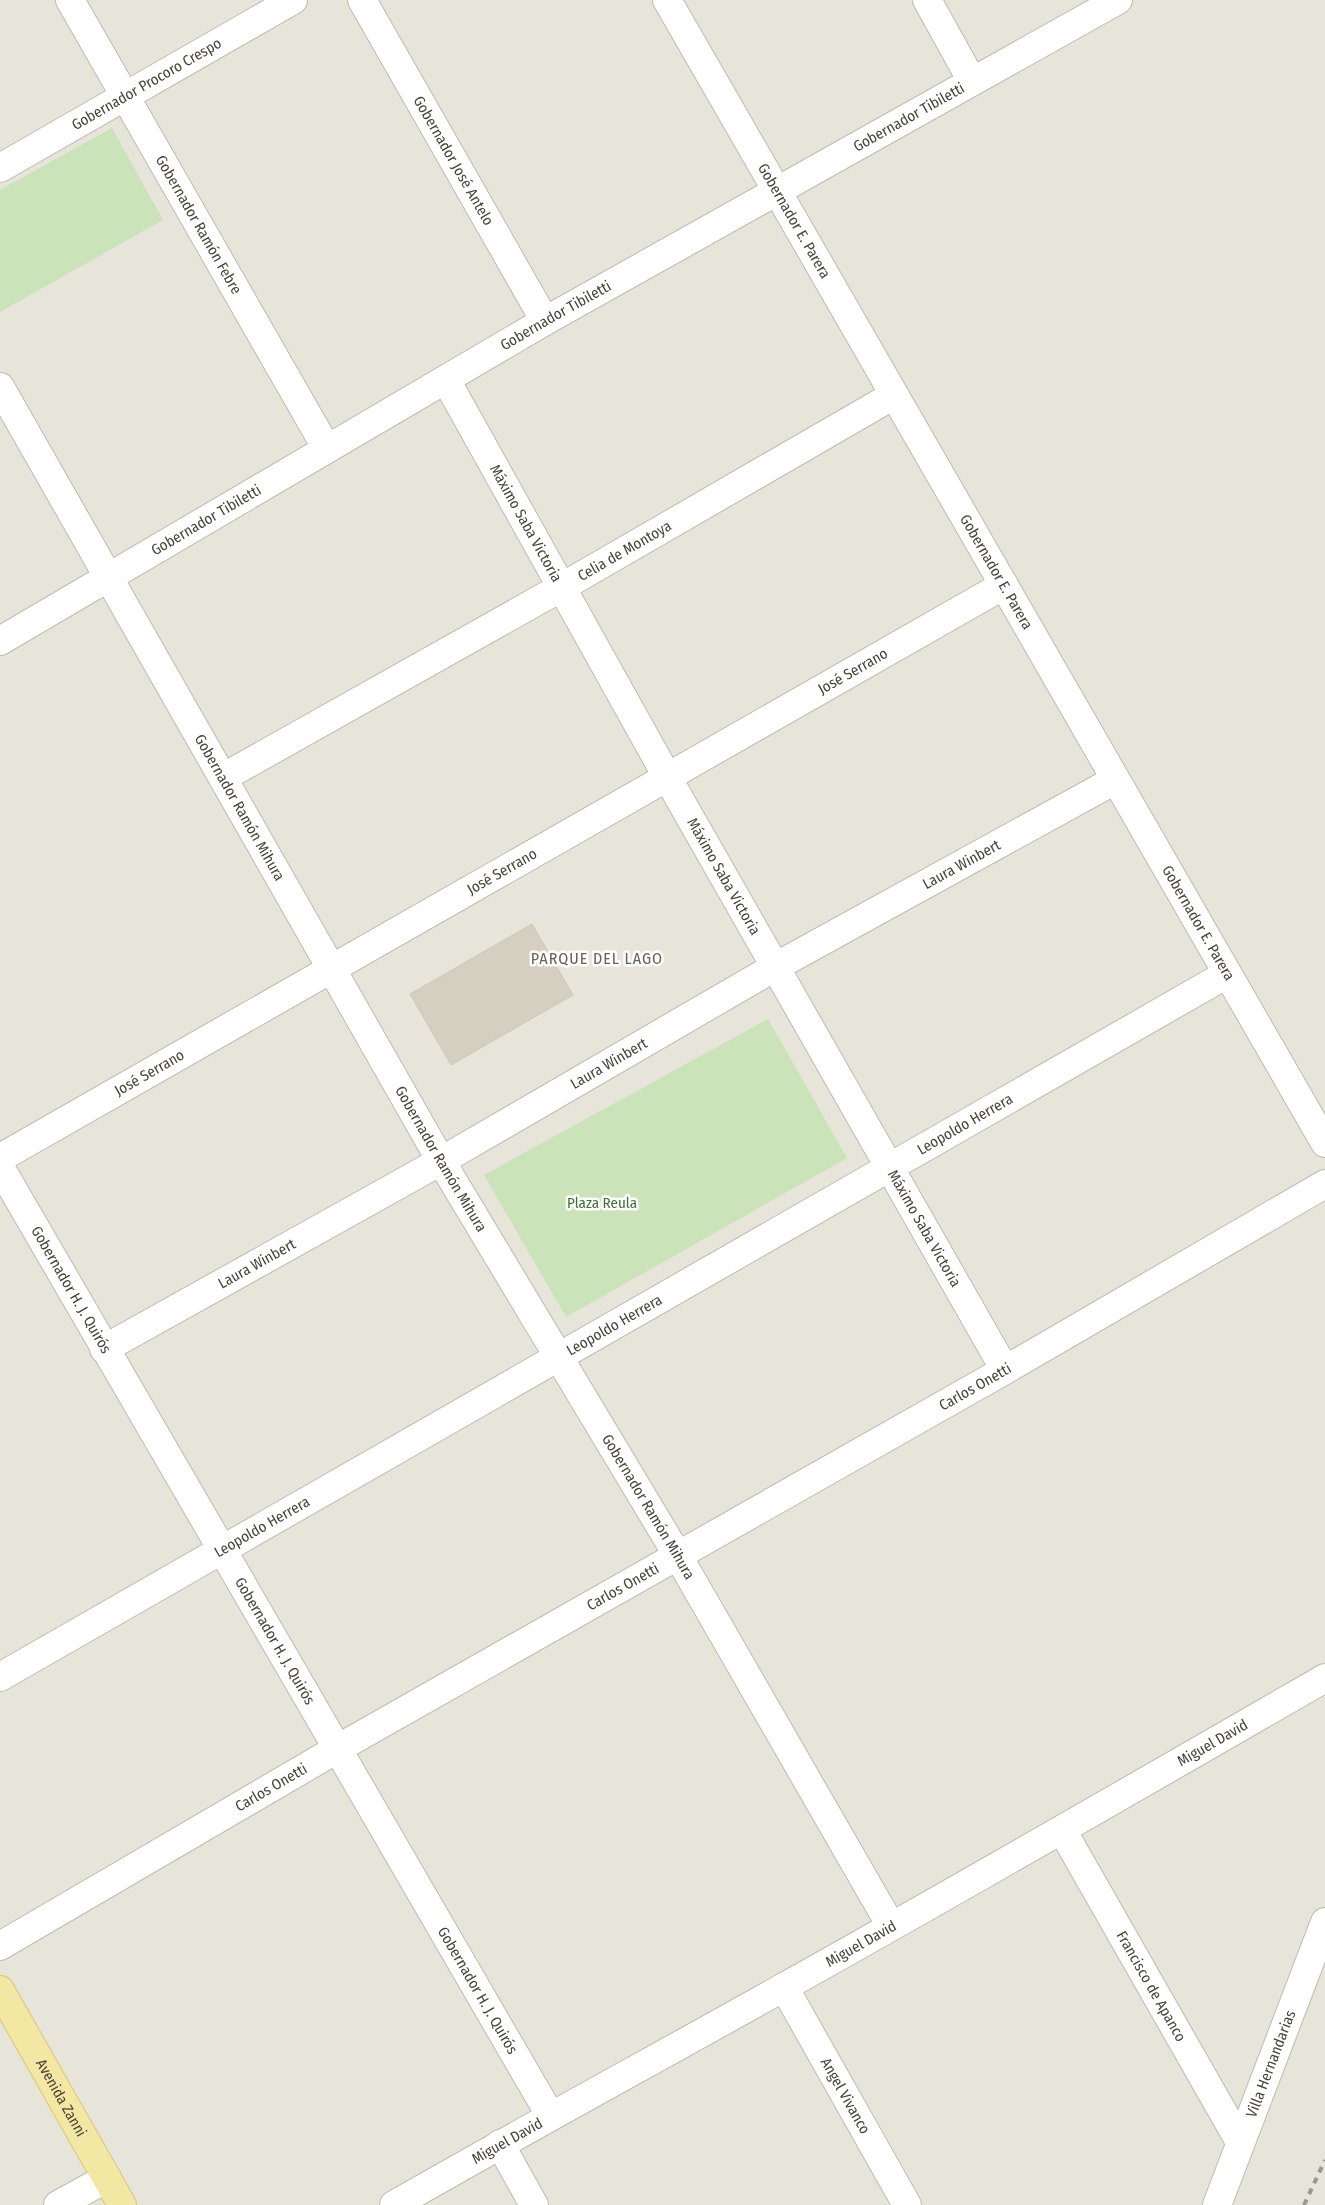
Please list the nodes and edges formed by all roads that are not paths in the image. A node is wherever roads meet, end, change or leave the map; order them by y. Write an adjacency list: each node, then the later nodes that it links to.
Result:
1 (70, 0): 8 (street, Gobernador Ramón Febre)
2 (293, 0): 8 (street, Gobernador Procoro Crespo)
3 (362, 0): 11 (street, Gobernador José Antelo)
4 (667, 0): 10 (street, Gobernador E. Parera)
5 (927, 0): 7 (street)
6 (1118, 0): 7 (street, Gobernador Tibiletti)
7 (972, 81): 10 (street, Gobernador Tibiletti)
8 (124, 97): 9 (street, Gobernador Procoro Crespo); 15 (street, Gobernador Ramón Febre)
9 (0, 168)
10 (776, 192): 11 (street, Gobernador Tibiletti); 14 (street, Gobernador E. Parera)
11 (545, 321): 12 (street, Gobernador Tibiletti)
12 (446, 380): 15 (street, Gobernador Tibiletti); 18 (street, Máximo Saba Victoria)
13 (0, 387): 16 (street, Gobernador Ramón Mihura)
14 (894, 395): 17 (street, Gobernador E. Parera); 18 (street, Celia de Montoya)
15 (326, 449): 16 (street, Gobernador Tibiletti)
16 (110, 578): 19 (street, Gobernador Tibiletti); 21 (street, Gobernador Ramón Mihura)
17 (1004, 585): 20 (street, José Serrano); 22 (street, Gobernador E. Parera)
18 (562, 587): 20 (street, Máximo Saba Victoria); 21 (street, Celia de Montoya)
19 (0, 642)
20 (667, 776): 23 (street, Máximo Saba Victoria); 24 (street, José Serrano)
21 (224, 777): 24 (street, Gobernador Ramón Mihura)
22 (1115, 780): 23 (street, Laura Winbert); 25 (street, Gobernador E. Parera)
23 (775, 967): 28 (street, Laura Winbert); 30 (street, Máximo Saba Victoria)
24 (331, 968): 27 (street, José Serrano); 28 (street, Gobernador Ramón Mihura)
25 (1227, 974): 26 (street, Gobernador E. Parera); 30 (street, Leopoldo Herrera)
26 (1325, 1143)
27 (0, 1158)
28 (441, 1161): 32 (street, Laura Winbert); 33 (street, Gobernador Ramón Mihura)
29 (0, 1167): 32 (street, Gobernador H. J. Quirós)
30 (889, 1168): 33 (street, Leopoldo Herrera); 34 (street, Máximo Saba Victoria)
31 (1325, 1184): 34 (street, Carlos Onetti)
32 (104, 1349): 35 (street, Gobernador H. J. Quirós)
33 (558, 1356): 35 (street, Leopoldo Herrera); 36 (street, Gobernador Ramón Mihura)
34 (1005, 1370): 36 (street, Carlos Onetti)
35 (221, 1551): 37 (street, Leopoldo Herrera); 39 (street, Gobernador H. J. Quirós)
36 (678, 1556): 39 (street, Carlos Onetti); 42 (street, Gobernador Ramón Mihura)
37 (0, 1676)
38 (1325, 1678): 40 (street, Miguel David)
39 (337, 1749): 43 (street, Carlos Onetti); 46 (street, Gobernador H. J. Quirós)
40 (1062, 1830): 42 (street, Miguel David); 47 (street, Francisco de Apanco)
41 (1325, 1922): 47 (street, Villa Hernandarias)
42 (891, 1926): 44 (street, Miguel David)
43 (0, 1946)
44 (784, 1987): 46 (street, Miguel David); 54 (street, Angel Vivanco)
45 (0, 1990): 49 (main road, Avenida Zanni)
46 (550, 2116): 48 (street, Miguel David)
47 (1240, 2142): 55 (street, Villa Hernandarias)
48 (500, 2144): 52 (street, Miguel David); 53 (street)
49 (107, 2178): 50 (street); 51 (main road, Avenida Zanni)
50 (58, 2205)
51 (122, 2205)
52 (394, 2205)
53 (534, 2205)
54 (907, 2205)
55 (1217, 2205)

